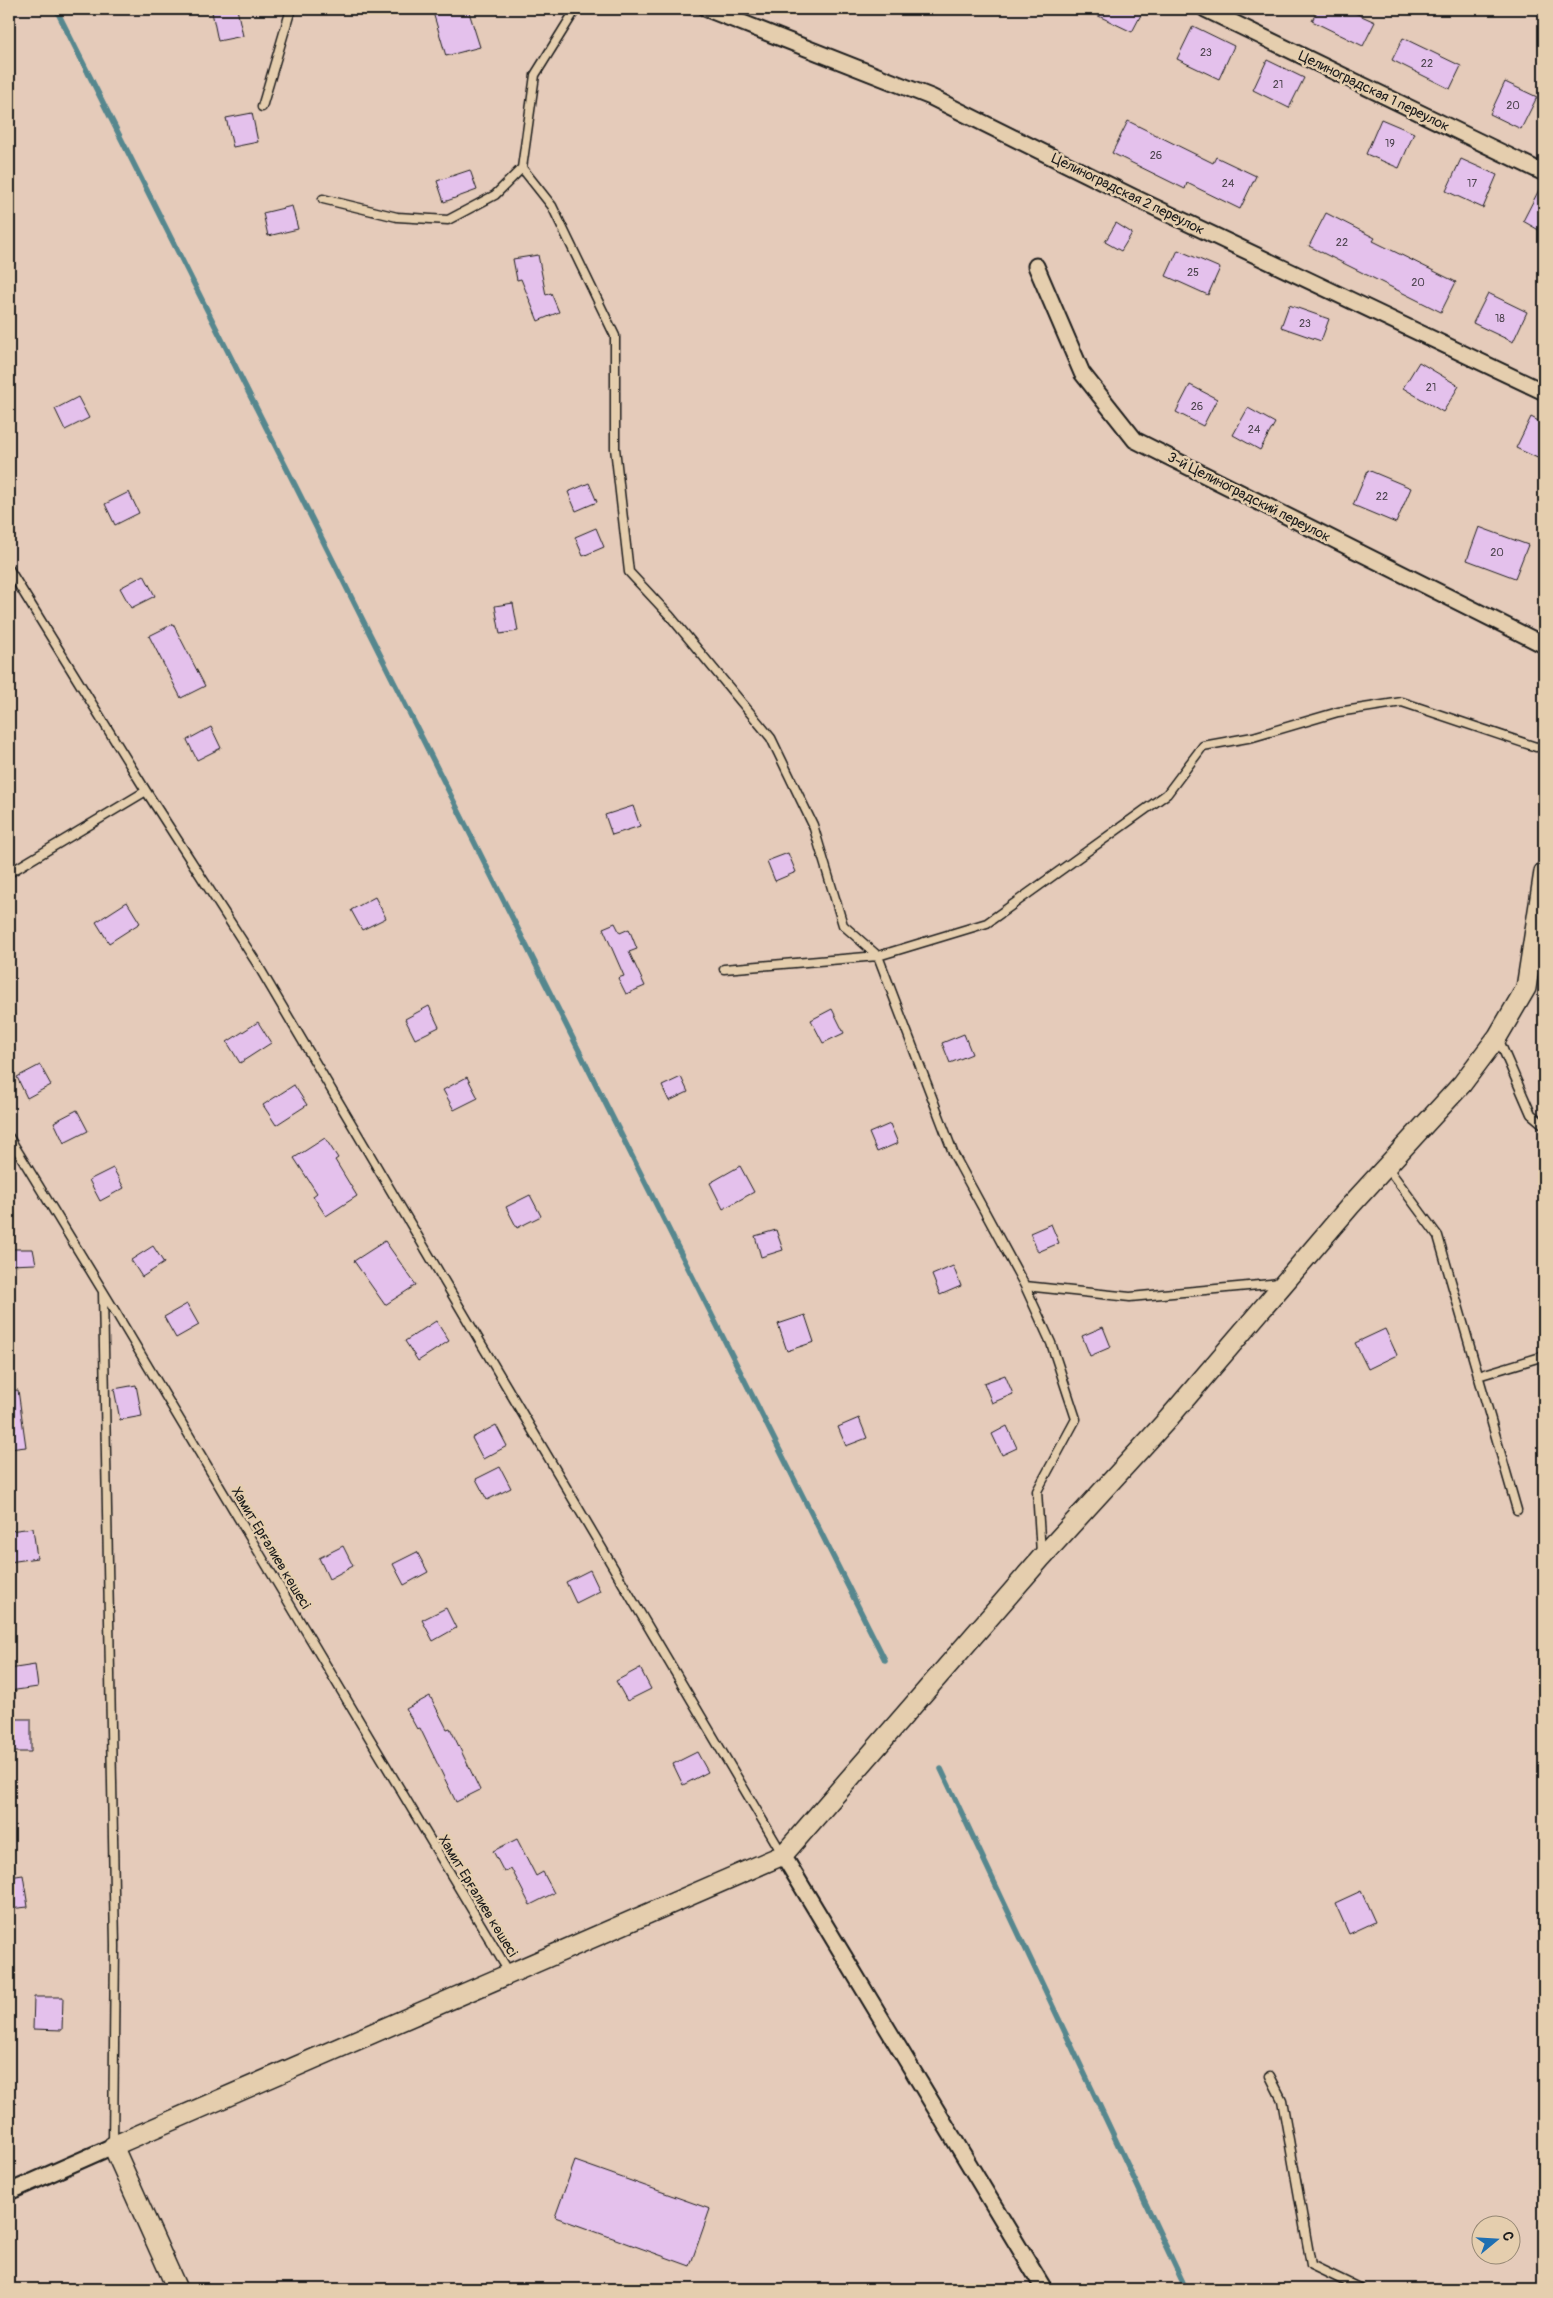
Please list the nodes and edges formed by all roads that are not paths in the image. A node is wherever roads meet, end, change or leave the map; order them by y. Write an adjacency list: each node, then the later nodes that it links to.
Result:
1 (291, 9): 5 (lane)
2 (576, 9): 6 (lane)
3 (707, 9): 10 (street, Целиноградская 2 переулок)
4 (1205, 9): 7 (street, Целиноградская 1 переулок)
5 (262, 107)
6 (522, 168): 8 (lane); 17 (lane)
7 (1544, 173)
8 (323, 199)
9 (1036, 266): 12 (street, 3-й Целиноградский переулок)
10 (1544, 392)
11 (9, 569): 14 (lane)
12 (1544, 646)
13 (1544, 746): 17 (lane)
14 (146, 791): 16 (lane); 30 (lane)
15 (1544, 872): 19 (street)
16 (9, 873)
17 (878, 956): 18 (lane); 24 (lane)
18 (724, 969)
19 (1498, 1036): 20 (lane); 22 (street)
20 (1544, 1125)
21 (9, 1137): 25 (lane, Хамит Ерғалиев көшесі)
22 (1386, 1166): 23 (street); 27 (lane)
23 (1284, 1283): 24 (lane); 29 (street)
24 (1025, 1286): 29 (lane)
25 (103, 1292): 31 (lane, Хамит Ерғалиев көшесі); 33 (lane)
26 (1544, 1356): 27 (lane)
27 (1478, 1376): 28 (lane)
28 (1516, 1510)
29 (1042, 1557): 30 (street)
30 (783, 1855): 31 (street); 36 (street)
31 (509, 1972): 33 (street)
32 (1270, 2076): 37 (lane)
33 (113, 2146): 34 (street); 35 (street)
34 (9, 2192)
35 (178, 2289)
36 (1044, 2289)
37 (1360, 2289)

